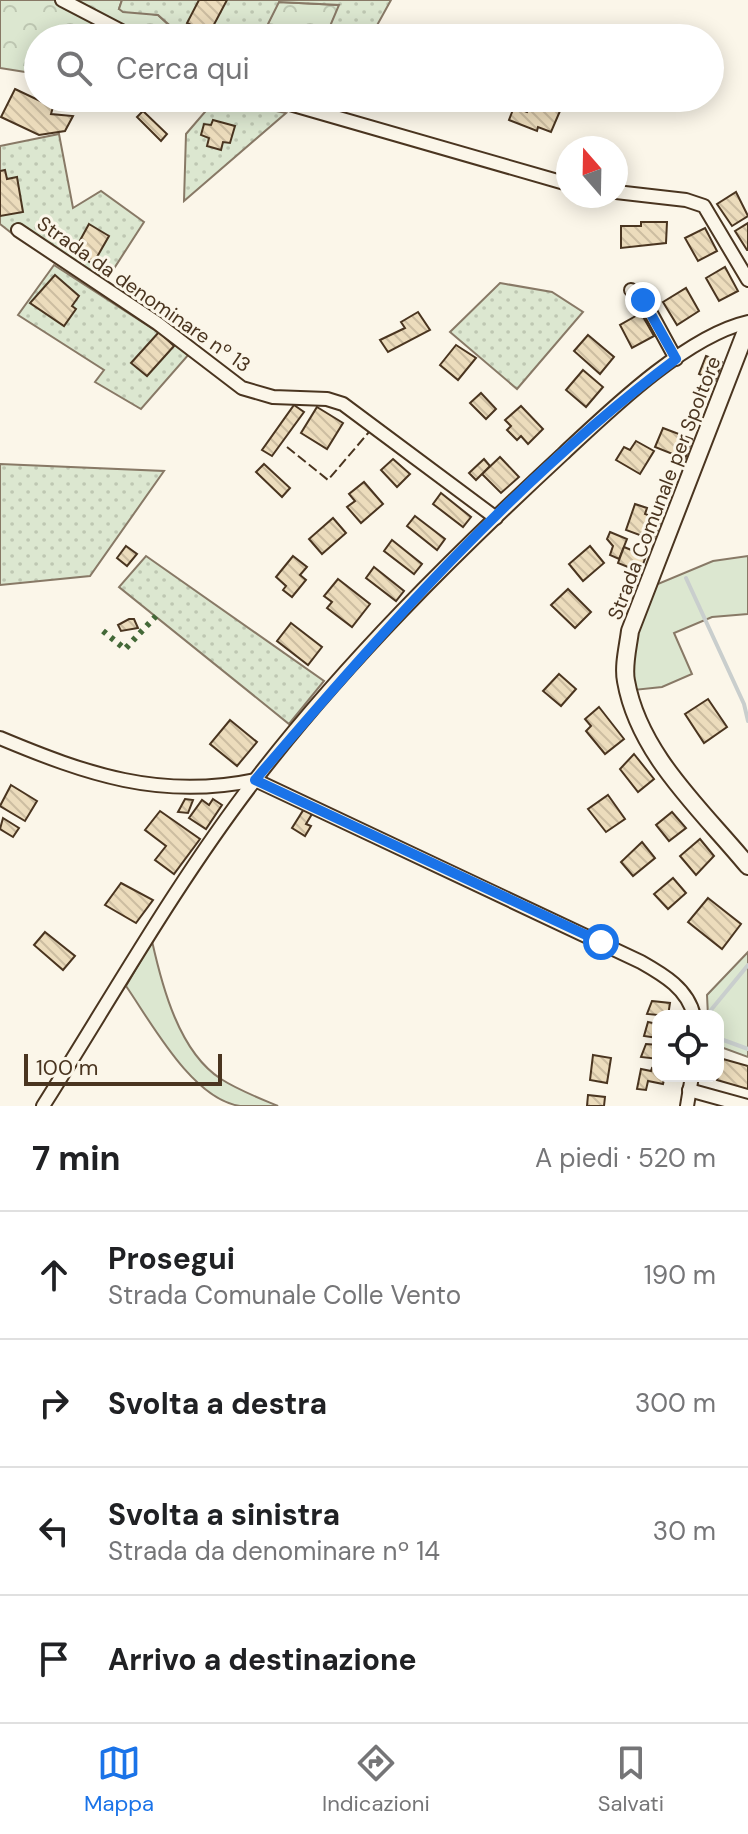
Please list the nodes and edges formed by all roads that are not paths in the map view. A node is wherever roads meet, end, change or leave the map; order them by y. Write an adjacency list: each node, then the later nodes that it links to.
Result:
1 (62, 0): 2 (street)
2 (108, 24)
3 (318, 112): 4 (street)
4 (556, 181)
5 (628, 193): 7 (street)
6 (18, 230): 11 (street, Strada da denominare nº 13)
7 (748, 280)
8 (631, 290): 10 (street)
9 (748, 324): 10 (street); 14 (street, Strada Comunale per Spoltore)
10 (676, 359): 11 (street)
11 (496, 518): 13 (street)
12 (0, 738): 13 (street)
13 (255, 780): 15 (street); 18 (street)
14 (748, 866)
15 (692, 1010)
16 (691, 1082): 17 (street)
17 (689, 1090): 19 (street); 20 (street)
18 (43, 1106)
19 (687, 1106)
20 (747, 1106)

